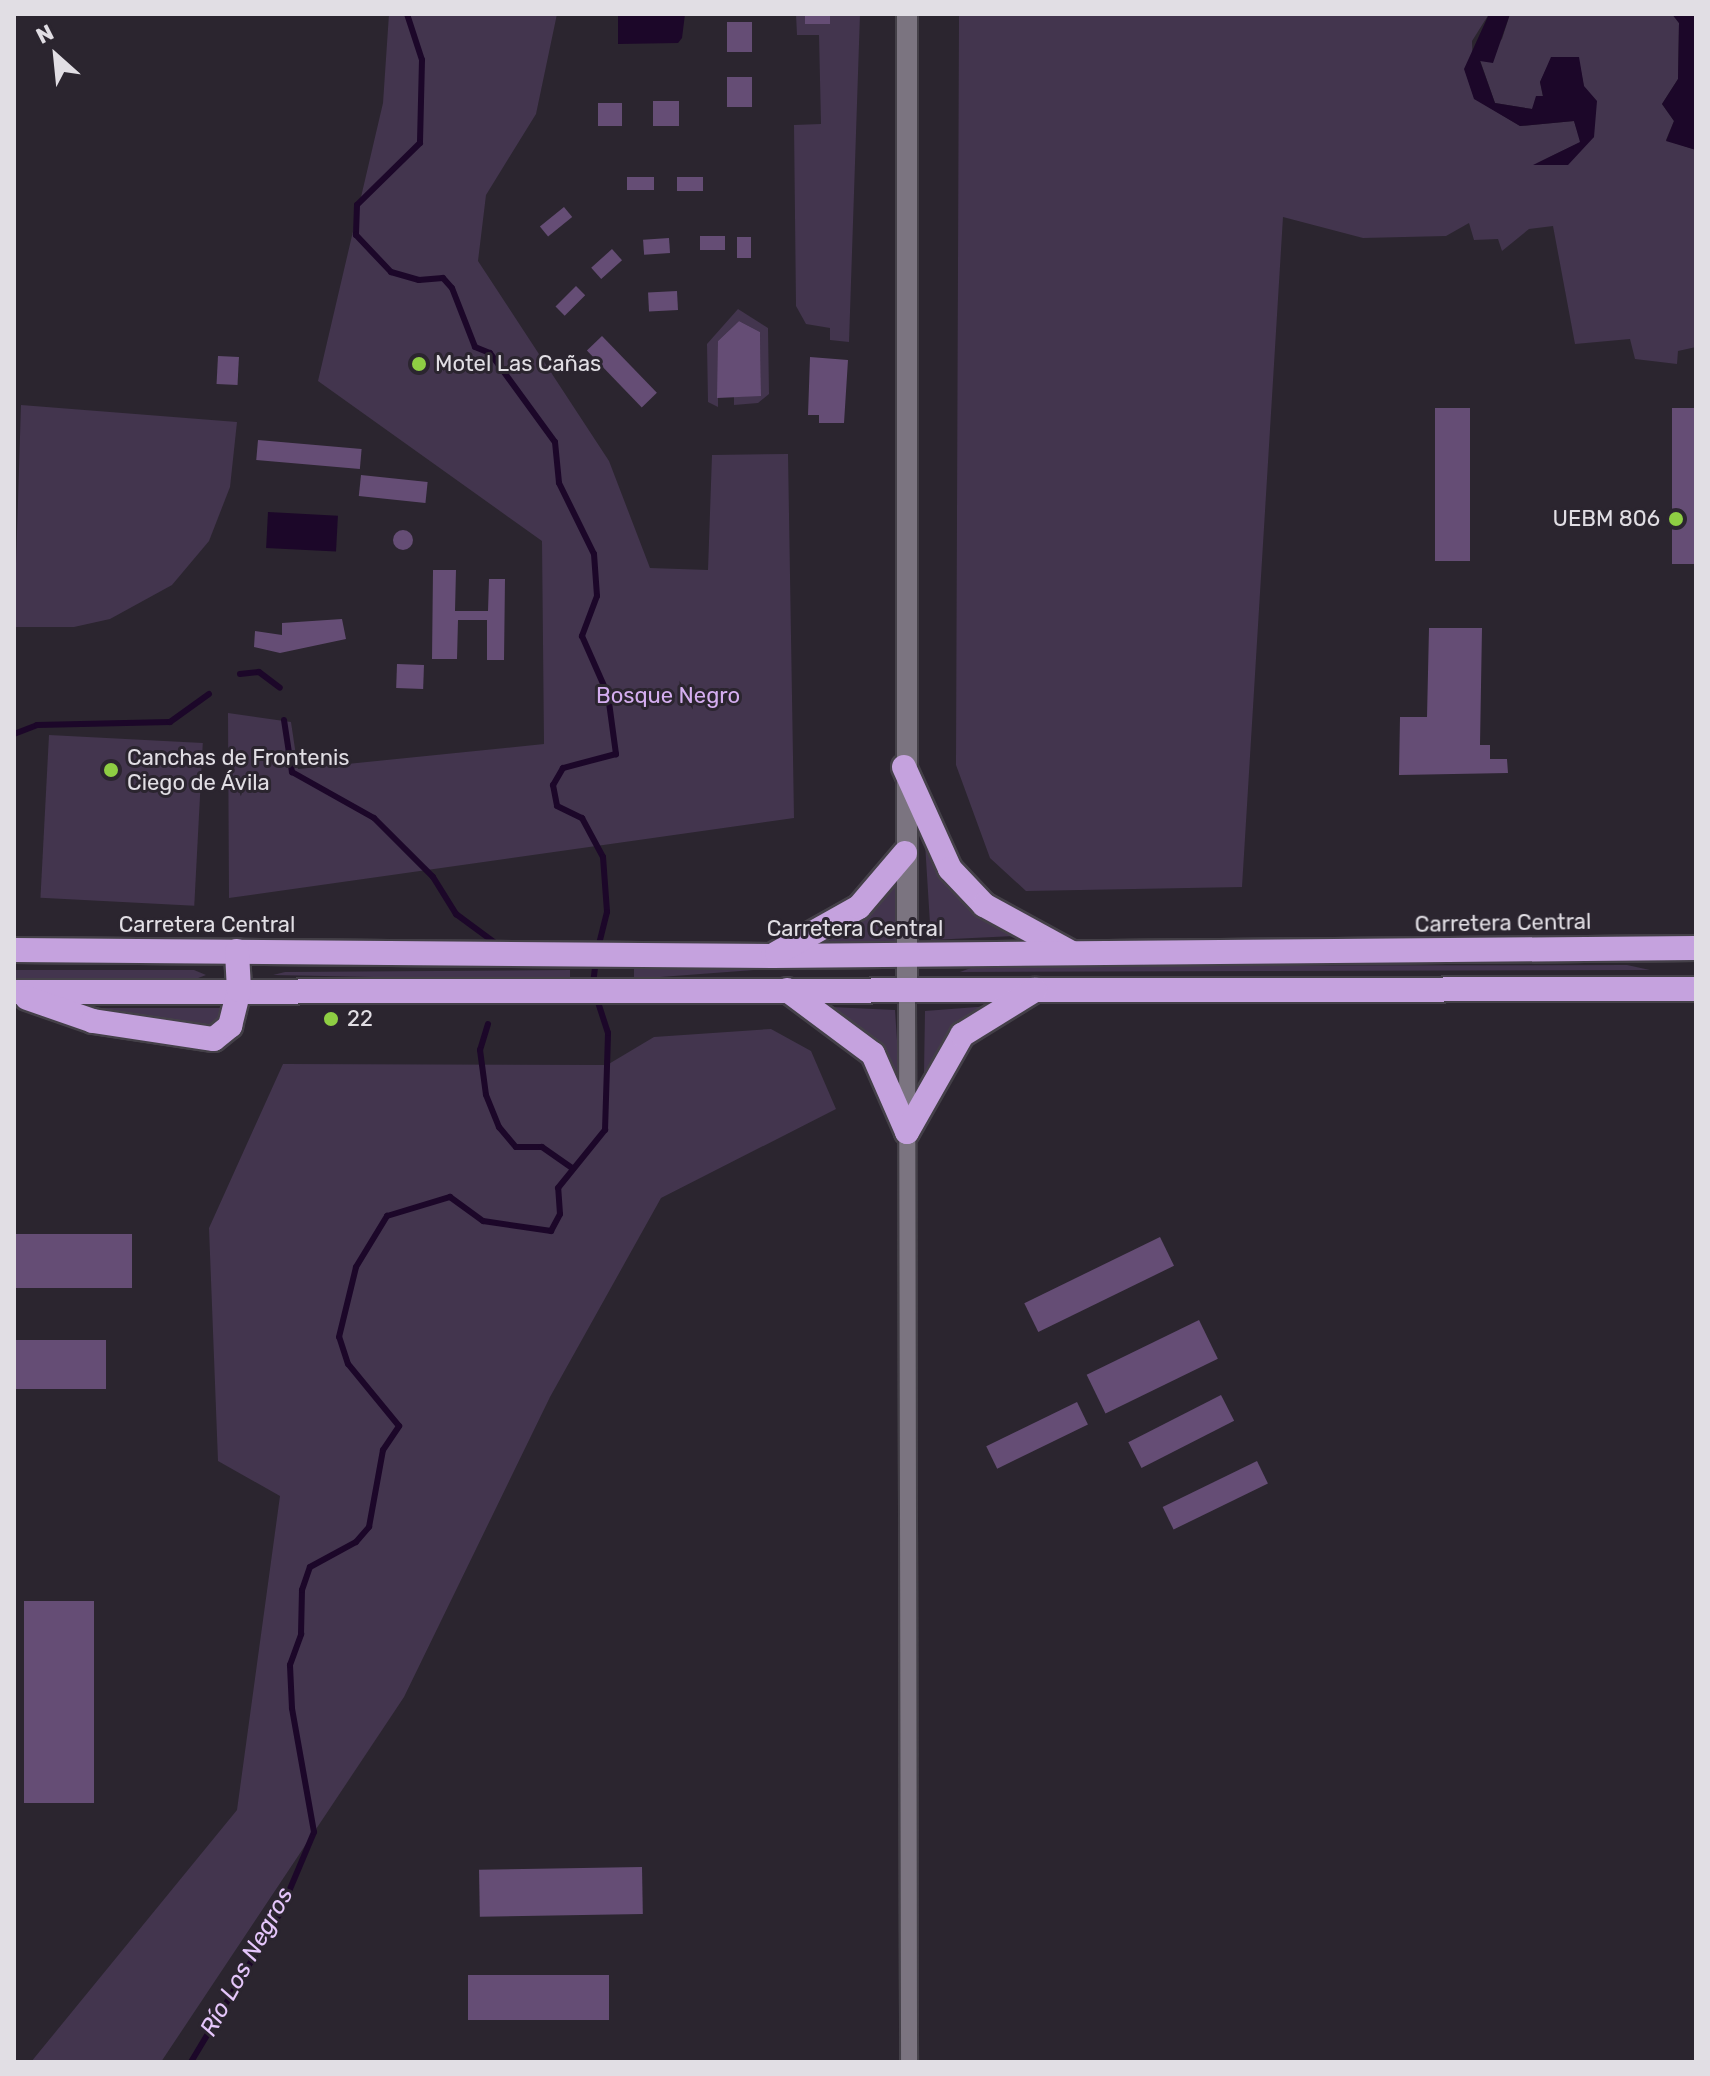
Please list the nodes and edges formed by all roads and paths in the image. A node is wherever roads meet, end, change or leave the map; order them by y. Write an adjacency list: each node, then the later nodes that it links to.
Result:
1 (907, 14): 2 (street)
2 (904, 767): 3 (street); 8 (highway)
3 (905, 853): 7 (street); 9 (highway)
4 (1686, 948): 8 (highway, Carretera Central); 11 (highway)
5 (14, 950): 6 (highway, Carretera Central)
6 (237, 951): 9 (highway, Carretera Central); 14 (highway)
7 (905, 954): 8 (highway, Carretera Central); 9 (highway, Carretera Central); 12 (street)
8 (1076, 955)
9 (773, 956)
10 (1040, 988): 11 (highway); 12 (highway); 17 (highway)
11 (1670, 988): 13 (highway)
12 (907, 989): 15 (highway); 17 (street)
13 (1696, 989)
14 (239, 990): 15 (highway); 16 (highway); 16 (highway)
15 (787, 990): 17 (highway)
16 (14, 993)
17 (907, 1132): 18 (street)
18 (909, 2062)

